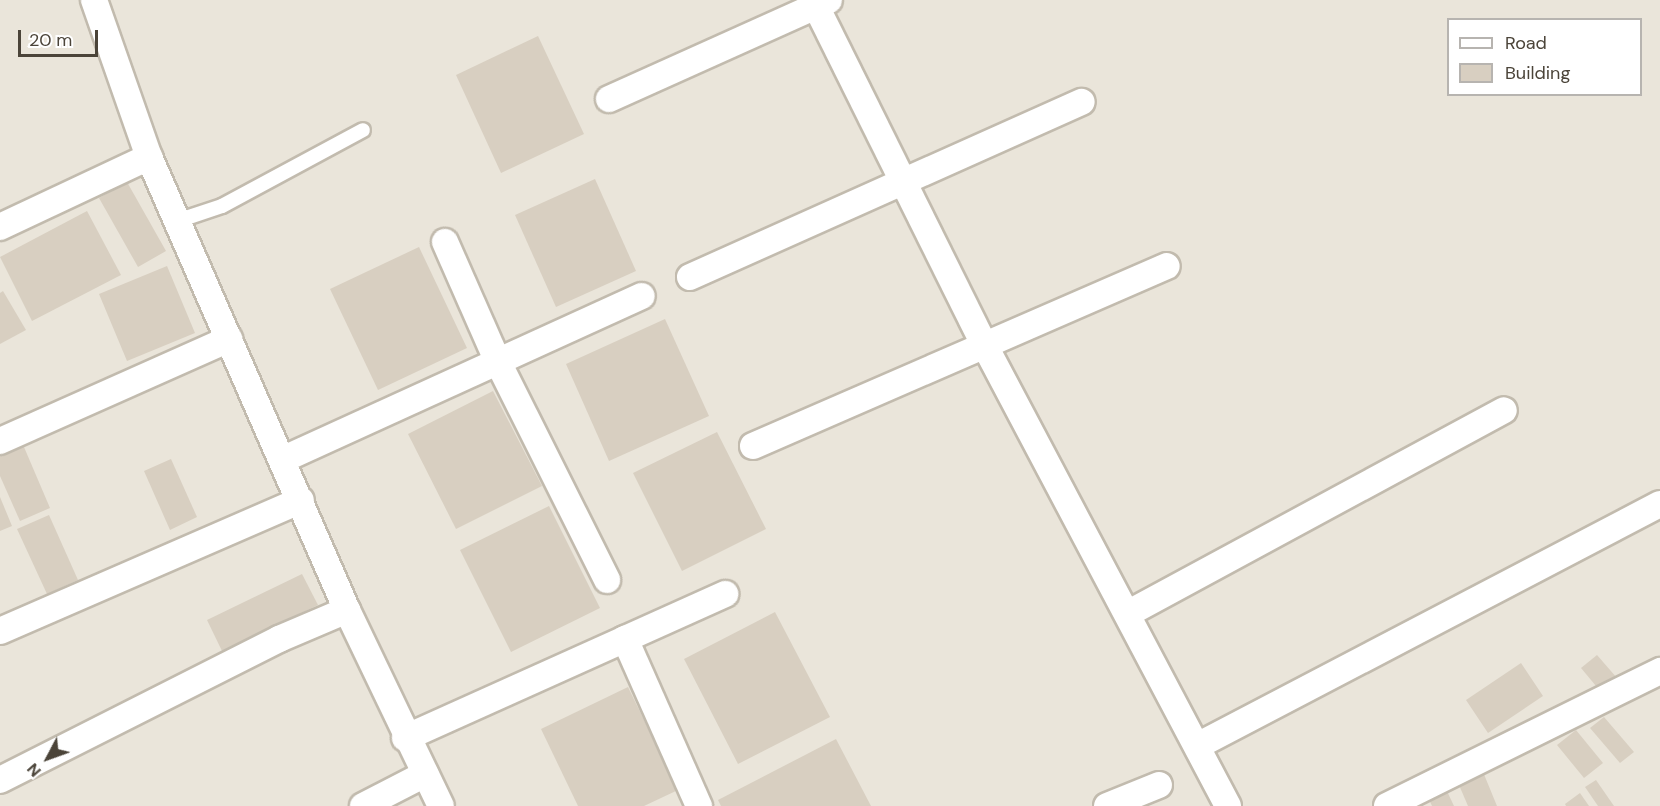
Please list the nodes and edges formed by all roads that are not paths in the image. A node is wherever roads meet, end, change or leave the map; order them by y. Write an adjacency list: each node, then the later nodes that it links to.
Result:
1 (94, 0): 6 (street)
2 (819, 2): 3 (street); 7 (street)
3 (609, 99)
4 (1082, 102): 7 (street)
5 (363, 130): 8 (lane)
6 (149, 157): 8 (street); 9 (street)
7 (900, 179): 12 (street); 15 (street)
8 (177, 221): 14 (street)
9 (0, 227)
10 (445, 242): 16 (street)
11 (1167, 266): 15 (street)
12 (690, 277)
13 (642, 296): 16 (street)
14 (229, 339): 18 (street); 20 (street)
15 (985, 346): 19 (street); 26 (street)
16 (497, 360): 20 (street); 23 (street)
17 (1504, 410): 26 (street)
18 (0, 441)
19 (753, 446)
20 (284, 459): 21 (street)
21 (301, 500): 25 (street); 27 (street)
22 (1660, 504): 31 (street)
23 (607, 580)
24 (725, 594): 28 (street)
25 (347, 610): 30 (street); 33 (street)
26 (1129, 613): 31 (street)
27 (0, 631)
28 (625, 639): 30 (street); 37 (street)
29 (1660, 671): 40 (street)
30 (405, 738): 32 (street)
31 (1199, 745): 39 (street)
32 (425, 774): 35 (street); 36 (street)
33 (0, 780)
34 (1159, 785): 38 (street)
35 (363, 806)
36 (441, 806)
37 (699, 806)
38 (1107, 806)
39 (1228, 806)
40 (1387, 806)

